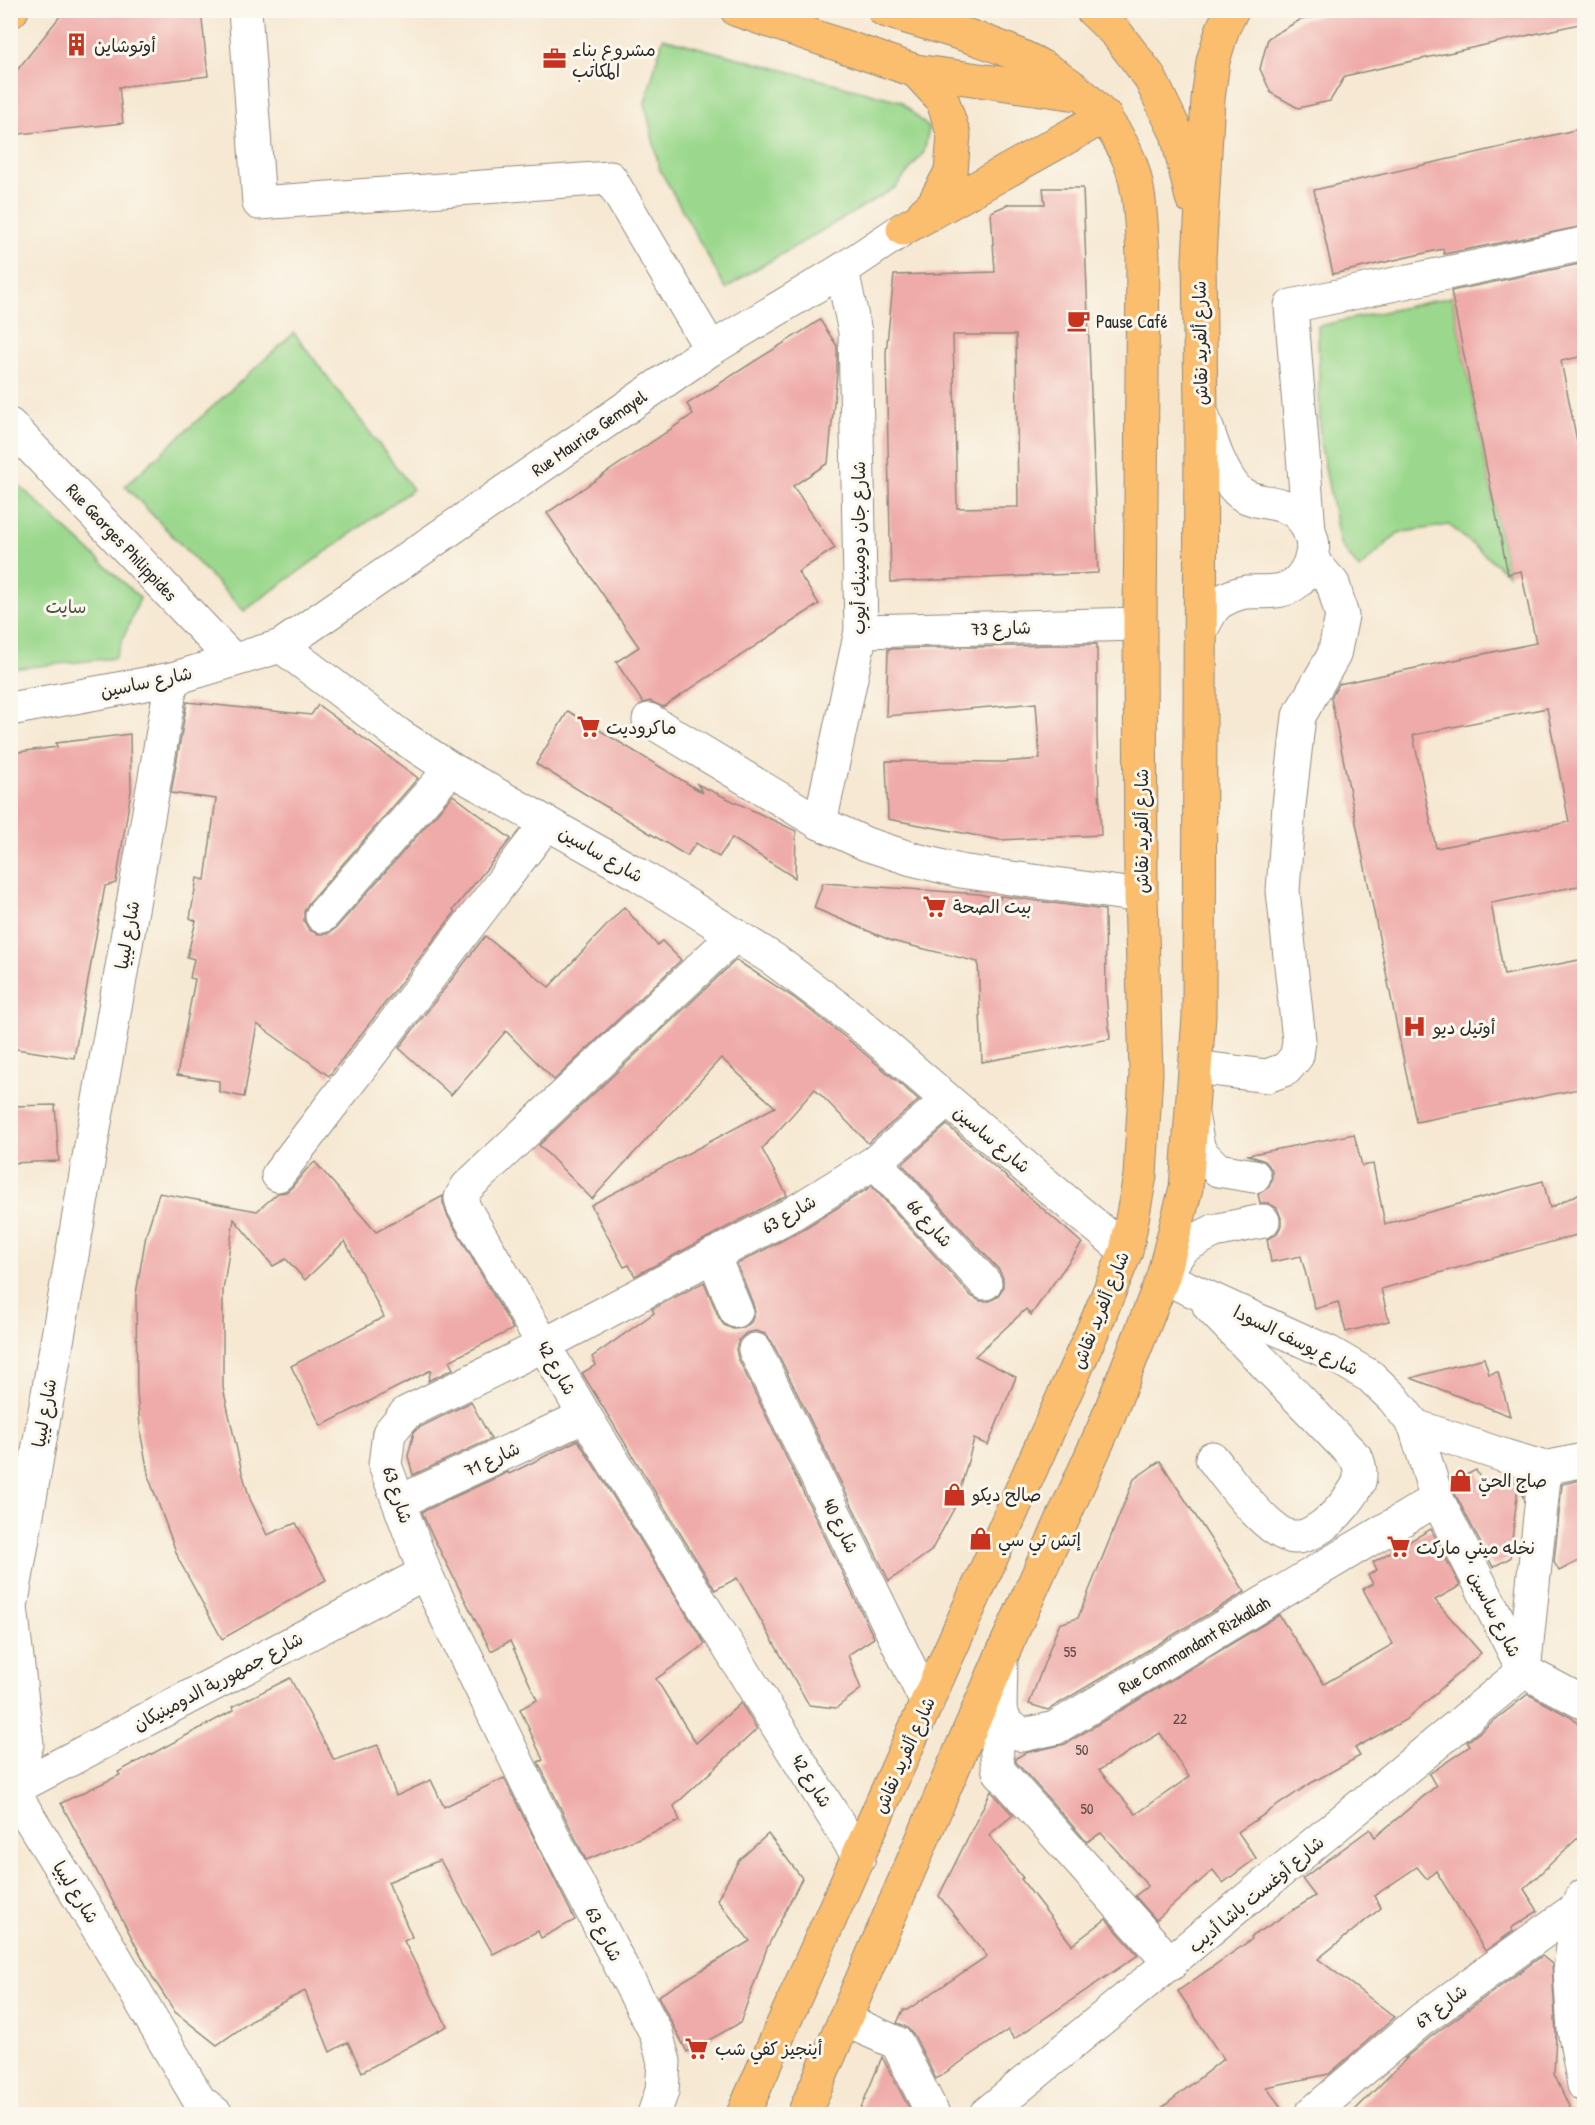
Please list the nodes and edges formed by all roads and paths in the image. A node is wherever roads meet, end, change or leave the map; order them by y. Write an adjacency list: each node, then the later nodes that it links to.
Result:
1 (244, 10): 12 (street)
2 (737, 10): 6 (highway)
3 (884, 10): 7 (highway)
4 (1092, 10): 10 (highway)
5 (1232, 10): 10 (highway)
6 (916, 71): 7 (highway); 8 (highway)
7 (1095, 106): 8 (highway); 16 (highway, شارع ألفريد نقاش)
8 (903, 229): 11 (street, Rue Maurice Gemayel)
9 (1584, 244): 15 (street)
10 (1199, 259): 13 (highway, شارع ألفريد نقاش)
11 (842, 270): 12 (street, Rue Maurice Gemayel); 17 (street, شارع جان دومينيك أيوب)
12 (711, 349): 19 (street, Rue Maurice Gemayel)
13 (1201, 409): 15 (street); 18 (highway, شارع ألفريد نقاش)
14 (10, 424): 20 (street, Rue Georges Philippides)
15 (1310, 544): 18 (street); 30 (street)
16 (1140, 624): 17 (street, شارع 73); 27 (highway, شارع ألفريد نقاش)
17 (861, 632): 26 (street, شارع جان دومينيك أيوب)
18 (1200, 632): 30 (highway, شارع ألفريد نقاش)
19 (281, 646): 20 (street, شارع ساسين); 24 (street, شارع ساسين)
20 (233, 660): 21 (street, شارع ساسين)
21 (172, 679): 22 (street, شارع ساسين); 53 (street, شارع ليبيا)
22 (10, 709)
23 (649, 720): 26 (street)
24 (451, 769): 25 (street, شارع ساسين); 28 (street)
25 (547, 823): 29 (street, شارع ساسين); 34 (street)
26 (820, 823): 27 (street)
27 (1141, 896): 37 (highway, شارع ألفريد نقاش)
28 (322, 916)
29 (735, 935): 31 (street, شارع ساسين); 43 (street, شارع 42)
30 (1195, 1067): 32 (highway, شارع ألفريد نقاش)
31 (947, 1101): 33 (street, شارع 63); 37 (street, شارع ساسين)
32 (1191, 1112): 35 (street); 39 (highway, شارع ألفريد نقاش)
33 (875, 1162): 38 (street, شارع 63); 40 (street, شارع 66)
34 (278, 1175)
35 (1254, 1176)
36 (1263, 1221): 39 (street)
37 (1126, 1251): 56 (highway, شارع ألفريد نقاش)
38 (713, 1255): 42 (street); 43 (street, شارع 63)
39 (1163, 1277): 41 (street, شارع يوسف السودا); 54 (highway, شارع ألفريد نقاش)
40 (985, 1283)
41 (1195, 1292): 46 (street, شارع يوسف السودا); 47 (street)
42 (736, 1311)
43 (544, 1345): 45 (street, شارع 42); 51 (street, شارع 63)
44 (756, 1350): 56 (street, شارع 40)
45 (585, 1416): 51 (street, شارع 71); 60 (street, شارع 42)
46 (1415, 1426): 49 (street); 50 (street, شارع ساسين)
47 (1212, 1458)
48 (1584, 1460): 49 (street)
49 (1545, 1468): 55 (street)
50 (1437, 1499): 55 (street, شارع ساسين); 58 (street, Rue Commandant Rizkallah)
51 (399, 1502): 52 (street, شارع 63)
52 (425, 1573): 59 (street, شارع جمهورية الدومينيكان); 66 (street, شارع 63)
53 (10, 1607): 59 (street, شارع ليبيا)
54 (1001, 1657): 58 (street); 63 (highway, شارع ألفريد نقاش)
55 (1524, 1671): 57 (street, شارع ساسين); 62 (street, شارع أوغست باشا أديب)
56 (927, 1703): 60 (highway, شارع ألفريد نقاش)
57 (1584, 1704)
58 (1008, 1726): 62 (street)
59 (11, 1790): 65 (street, شارع ليبيا)
60 (859, 1857): 67 (highway, شارع ألفريد نقاش)
61 (1581, 1899): 64 (street); 71 (street, شارع 67)
62 (1171, 1964): 70 (street, شارع أوغست باشا أديب)
63 (845, 2019): 68 (highway, شارع ألفريد نقاش); 69 (street)
64 (1584, 2085)
65 (205, 2110)
66 (654, 2115)
67 (742, 2115)
68 (804, 2115)
69 (933, 2115)
70 (986, 2115)
71 (1311, 2115)

